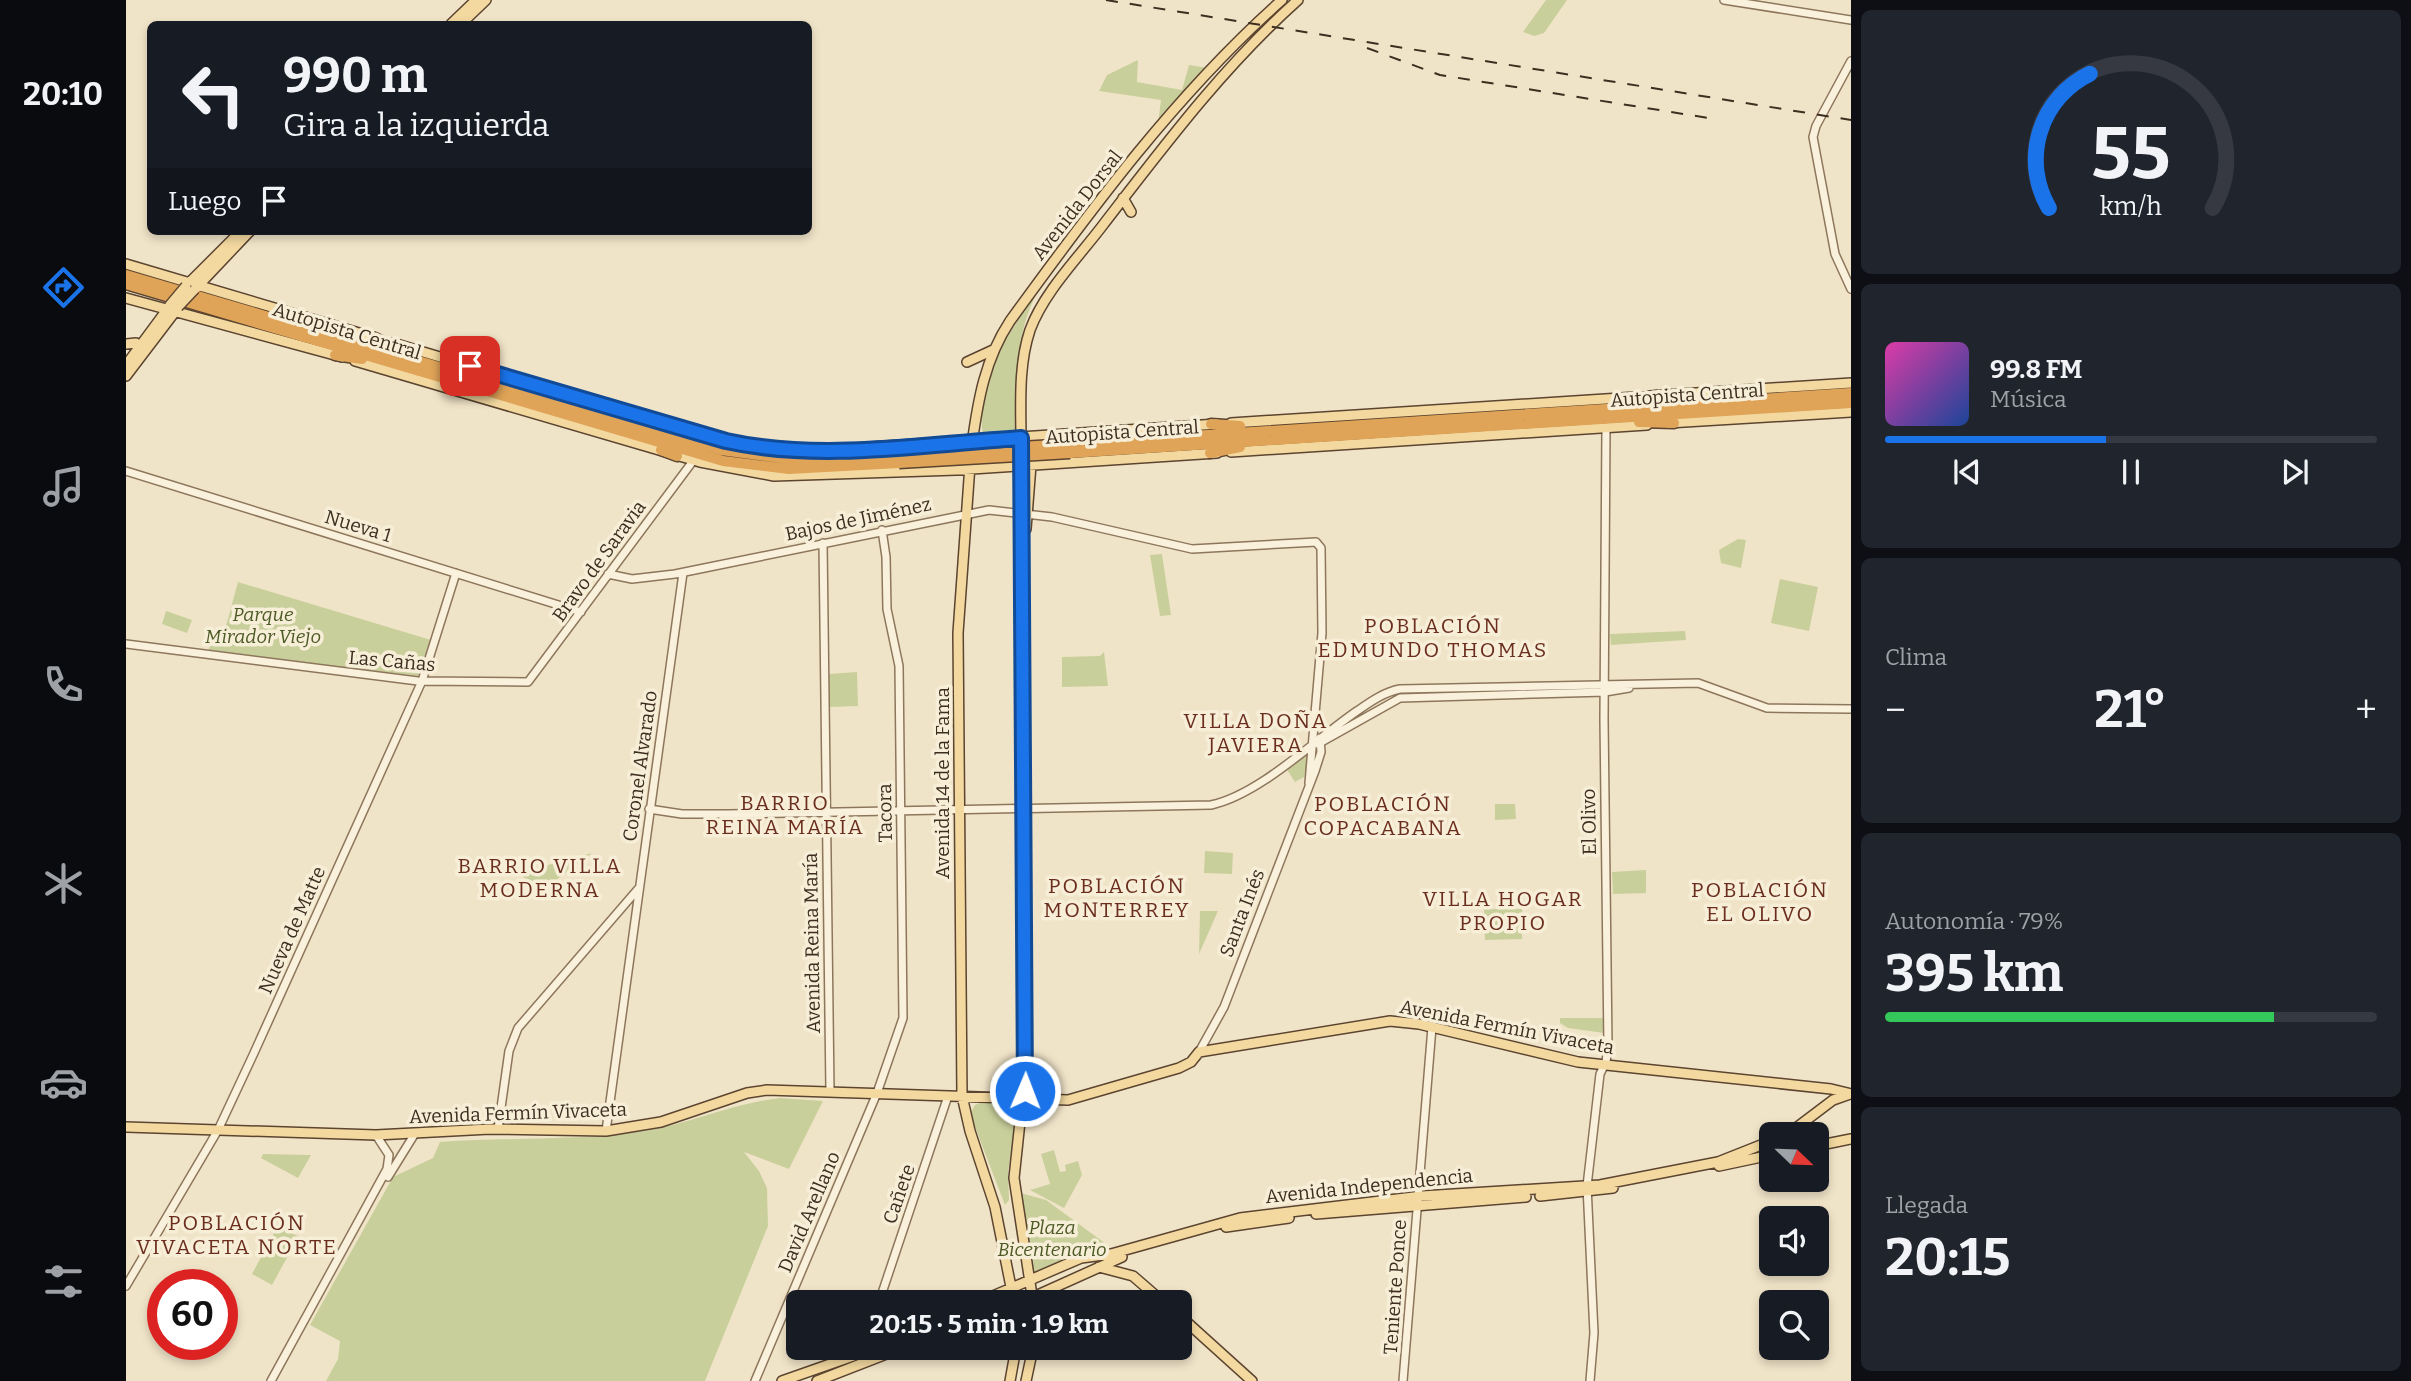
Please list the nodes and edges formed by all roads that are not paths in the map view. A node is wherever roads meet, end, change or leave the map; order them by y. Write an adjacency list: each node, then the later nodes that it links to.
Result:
1 (476, 0): 7 (main road)
2 (486, 0): 8 (main road)
3 (1282, 0): 25 (main road, Avenida Dorsal)
4 (1298, 0): 10 (main road, Avenida Dorsal)
5 (1724, 0): 6 (street)
6 (1851, 20)
7 (453, 21)
8 (464, 21)
9 (1851, 61): 18 (street)
10 (1124, 198): 11 (main road); 46 (main road, Avenida Dorsal)
11 (1131, 212)
12 (237, 235): 17 (main road)
13 (246, 235): 17 (main road)
14 (126, 264): 17 (main road)
15 (126, 275): 31 (highway, Autopista Central)
16 (126, 284): 30 (highway, Autopista Central)
17 (192, 286): 21 (main road, bridge); 23 (main road)
18 (1851, 289)
19 (126, 298): 20 (main road)
20 (145, 302): 21 (main road); 22 (main road)
21 (173, 308): 22 (main road); 26 (main road); 27 (main road)
22 (153, 327): 26 (main road)
23 (372, 337): 31 (highway); 44 (main road)
24 (126, 344): 26 (main road)
25 (994, 349): 28 (main road); 47 (main road, Avenida Dorsal)
26 (135, 351): 29 (main road); 32 (main road)
27 (335, 355): 30 (highway); 50 (main road)
28 (967, 362)
29 (126, 365)
30 (398, 365): 42 (highway, Autopista Central)
31 (449, 369): 39 (highway, Autopista Central)
32 (126, 376)
33 (1851, 383): 35 (main road)
34 (1851, 393): 38 (highway, Autopista Central)
35 (1657, 396): 38 (highway); 41 (main road)
36 (1851, 403): 38 (highway, Autopista Central)
37 (1851, 412): 40 (main road)
38 (1583, 414): 40 (highway); 45 (highway, Autopista Central)
39 (619, 419): 44 (highway); 51 (highway, Autopista Central)
40 (1674, 423): 43 (main road)
41 (1210, 424): 45 (highway); 46 (main road)
42 (605, 426): 50 (highway); 51 (highway, Autopista Central)
43 (1605, 428): 49 (main road); 69 (street, El Olivo)
44 (691, 431): 48 (main road)
45 (1283, 434): 49 (highway); 51 (highway, Autopista Central, bridge)
46 (1021, 438): 47 (main road); 53 (main road, Avenida Dorsal)
47 (972, 441): 48 (main road); 54 (main road, Avenida Dorsal)
48 (931, 444): 56 (main road)
49 (1210, 453): 53 (main road)
50 (677, 456): 52 (main road)
51 (898, 458)
52 (693, 461): 56 (main road); 64 (street, Bravo de Saravia)
53 (1027, 466): 54 (main road); 57 (main road, Avenida Dorsal)
54 (969, 469): 56 (main road); 58 (main road, Avenida 14 de la Fama)
55 (126, 471): 62 (street, Nueva 1)
56 (933, 471)
57 (1026, 512): 58 (street, Bajos de Jiménez); 61 (street, Bajos de Jiménez); 74 (main road, Avenida Dorsal)
58 (966, 513): 59 (street, Bajos de Jiménez); 76 (main road, Avenida 14 de la Fama)
59 (882, 530): 60 (street, Bajos de Jiménez); 77 (street, Tacora)
60 (823, 542): 63 (street, Bajos de Jiménez); 78 (street, Avenida Reina María)
61 (1319, 544): 73 (street, Santa Inés)
62 (456, 573): 65 (street, Nueva 1); 67 (street, Nueva de Matte)
63 (683, 573): 64 (street, Bajos de Jiménez); 75 (street, Coronel Alvarado)
64 (608, 574): 65 (street, Bravo de Saravia)
65 (581, 612): 68 (street, Bravo de Saravia)
66 (126, 644): 67 (street, Las Cañas)
67 (422, 681): 68 (street, Las Cañas); 96 (street, Nueva de Matte)
68 (532, 681)
69 (1605, 688): 70 (street); 71 (street); 72 (street); 84 (street, El Olivo)
70 (1396, 689): 71 (street); 73 (street)
71 (1400, 698): 73 (street)
72 (1851, 709)
73 (1318, 742): 74 (street); 83 (street, Santa Inés)
74 (1023, 807): 76 (street); 91 (main road, Avenida Dorsal)
75 (649, 809): 78 (street); 79 (street, Coronel Alvarado)
76 (960, 809): 77 (street); 89 (main road, Avenida 14 de la Fama)
77 (901, 810): 78 (street); 86 (street, Tacora)
78 (826, 812): 85 (street, Avenida Reina María)
79 (639, 888): 80 (street); 81 (street, Coronel Alvarado)
80 (627, 903): 81 (street); 95 (street)
81 (636, 905): 97 (street, Coronel Alvarado)
82 (1432, 1027): 83 (main road, Avenida Fermín Vivaceta); 84 (main road, Avenida Fermín Vivaceta); 106 (street, Teniente Ponce)
83 (1199, 1052): 91 (main road, Avenida Fermín Vivaceta)
84 (1604, 1065): 87 (main road, Avenida Fermín Vivaceta); 104 (street, El Olivo)
85 (830, 1092): 86 (main road, Avenida Fermín Vivaceta); 97 (main road, Avenida Fermín Vivaceta)
86 (877, 1093): 88 (main road, Avenida Fermín Vivaceta); 121 (street, David Arellano)
87 (1851, 1094): 93 (main road)
88 (948, 1096): 89 (main road, Avenida Fermín Vivaceta); 111 (street, Cañete)
89 (962, 1096): 90 (main road, Avenida Fermín Vivaceta); 92 (main road)
90 (986, 1097): 91 (main road, Avenida Fermín Vivaceta); 92 (main road)
91 (1024, 1100): 108 (main road)
92 (967, 1119): 110 (main road)
93 (1807, 1122)
94 (126, 1127): 96 (main road, Avenida Fermín Vivaceta)
95 (498, 1129): 97 (main road, Avenida Fermín Vivaceta); 99 (main road, Avenida Fermín Vivaceta)
96 (218, 1130): 98 (main road, Avenida Fermín Vivaceta); 109 (street, Nueva de Matte)
97 (606, 1131)
98 (376, 1135): 99 (main road, Avenida Fermín Vivaceta); 105 (street)
99 (414, 1135): 105 (street)
100 (1851, 1139): 101 (main road)
101 (1829, 1143)
102 (1759, 1146): 104 (main road, Avenida Independencia)
103 (1759, 1157): 104 (main road, Avenida Independencia)
104 (1587, 1190): 106 (main road, Avenida Independencia); 128 (street, El Olivo)
105 (372, 1200): 120 (street)
106 (1417, 1201): 107 (main road, Avenida Independencia); 108 (main road, Avenida Independencia); 127 (street, Teniente Ponce)
107 (1097, 1267): 113 (main road, Avenida Independencia); 114 (main road)
108 (1029, 1281): 110 (main road, Avenida Independencia); 112 (main road)
109 (126, 1286)
110 (1011, 1289)
111 (884, 1290)
112 (1031, 1290)
113 (1052, 1290)
114 (1149, 1290)
115 (1192, 1327): 126 (main road)
116 (844, 1360): 122 (main road)
117 (855, 1360): 123 (main road)
118 (1014, 1360): 124 (main road)
119 (1030, 1360): 125 (main road)
120 (271, 1381)
121 (755, 1381)
122 (782, 1381)
123 (817, 1381)
124 (1010, 1381)
125 (1026, 1381)
126 (1252, 1381)
127 (1403, 1381)
128 (1590, 1381)

